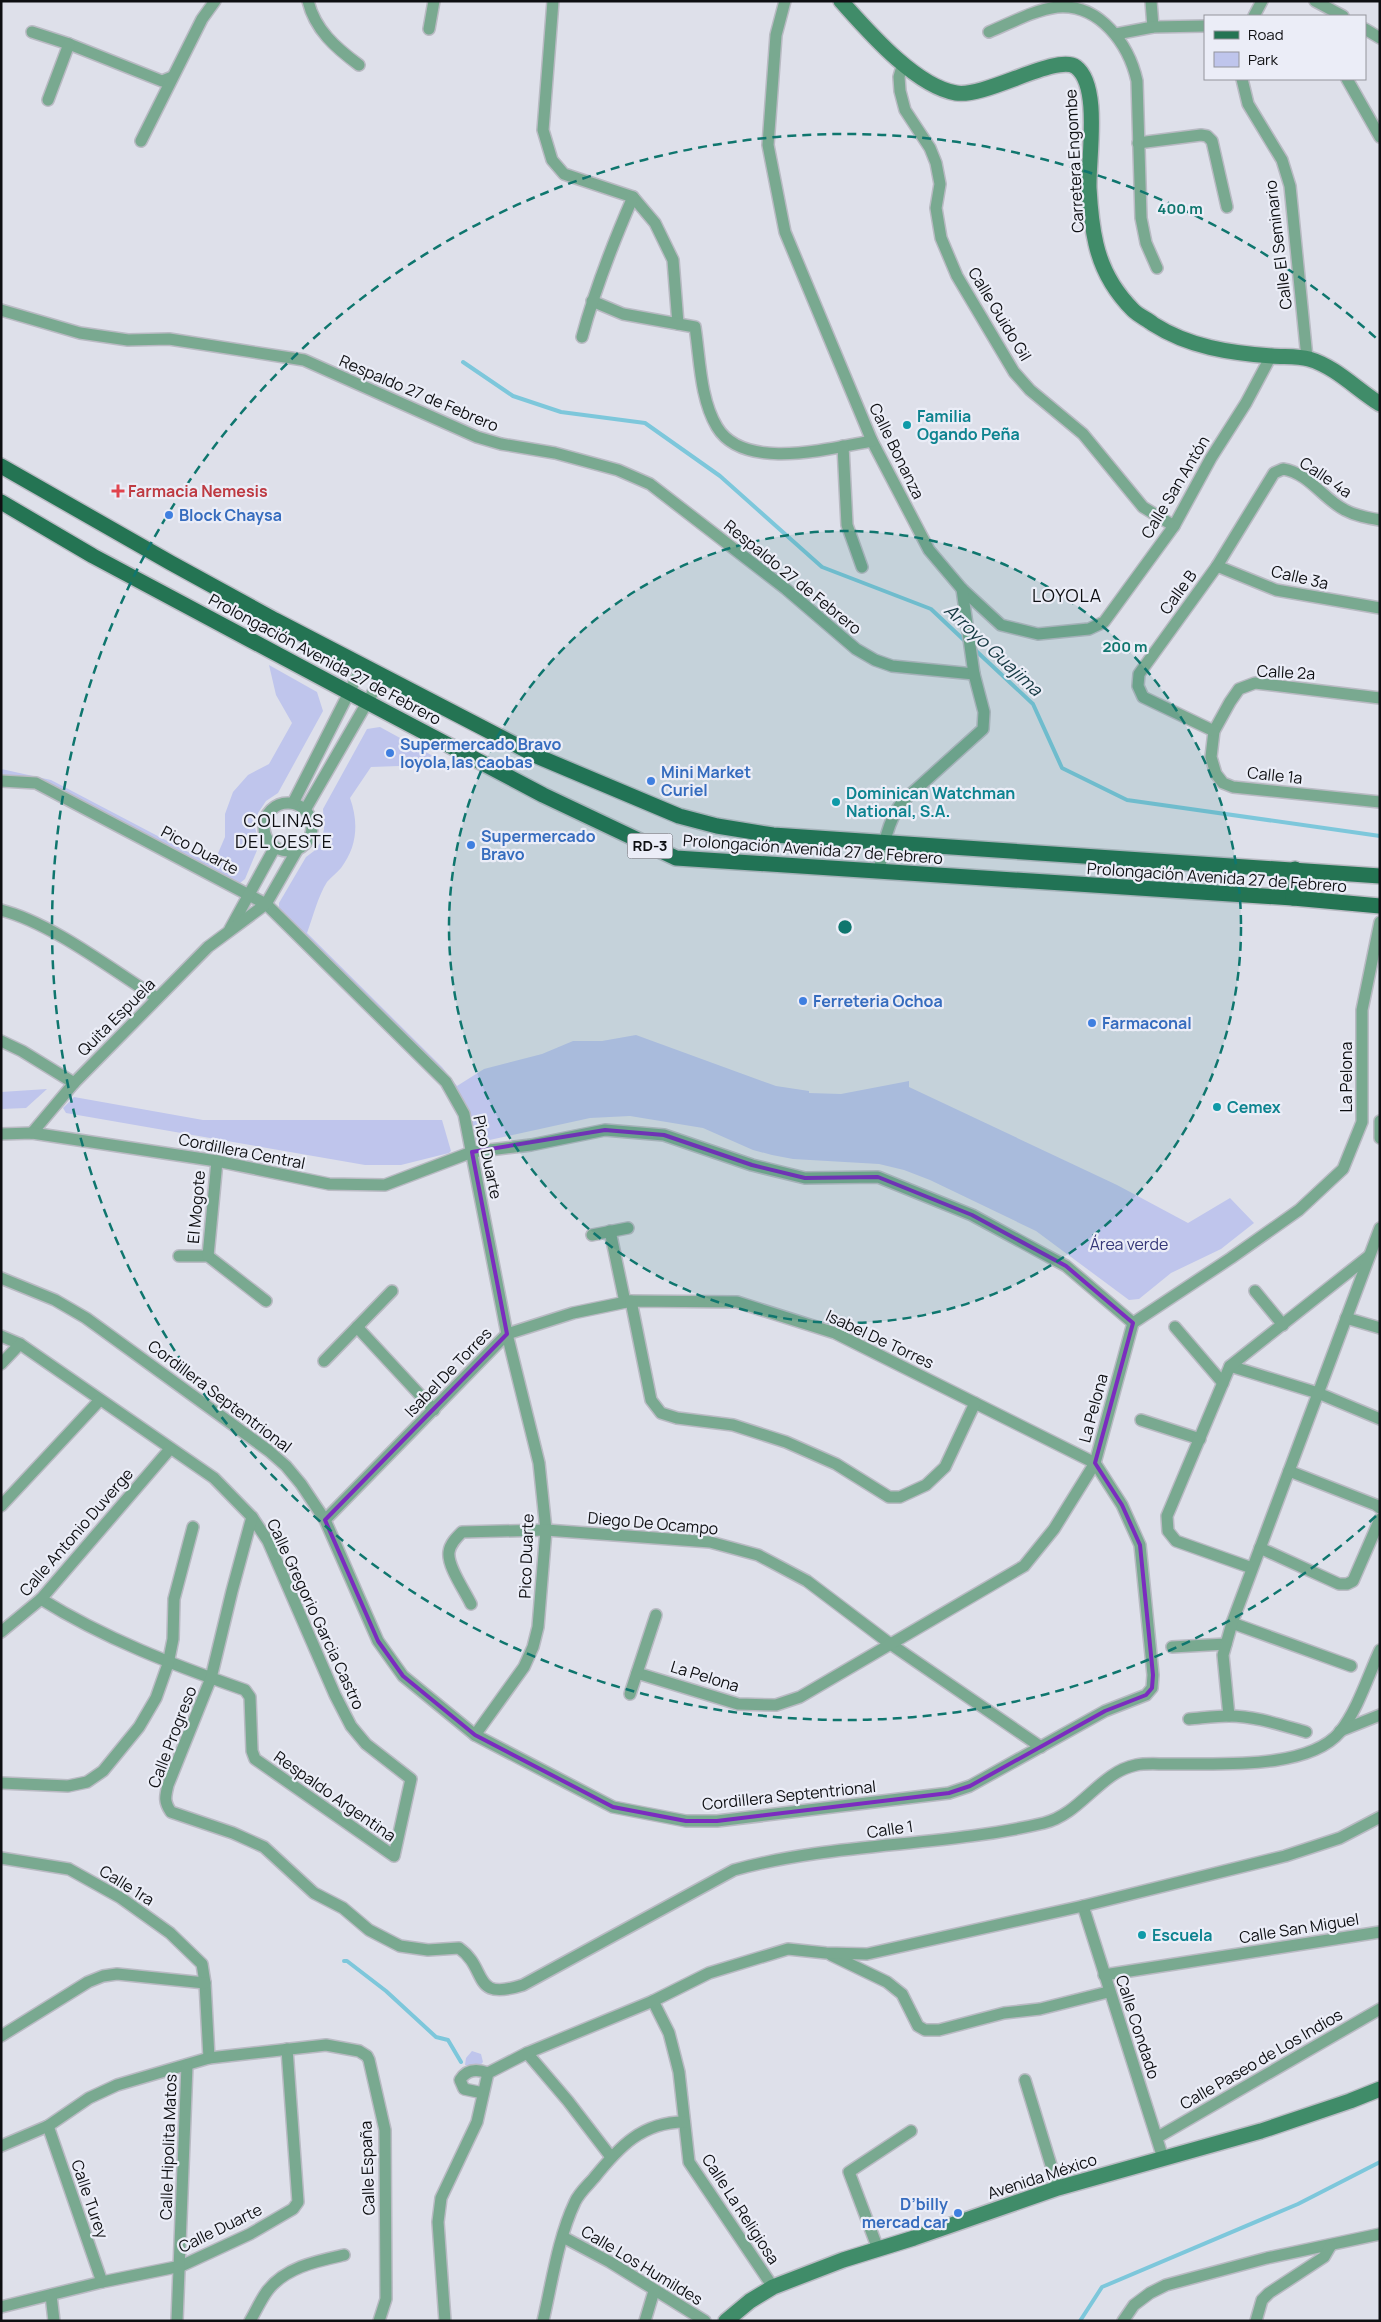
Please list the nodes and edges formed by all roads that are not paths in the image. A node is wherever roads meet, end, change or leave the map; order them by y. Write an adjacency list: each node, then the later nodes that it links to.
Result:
1 (215, 1): 24 (street)
2 (308, 1): 23 (street)
3 (434, 1): 15 (street)
4 (552, 1): 31 (street)
5 (786, 1): 41 (street, Calle Bonanza)
6 (841, 1): 22 (street, Carretera Engombe)
7 (1151, 1): 14 (street)
8 (1262, 1): 11 (street)
9 (1314, 1): 12 (street)
10 (1076, 5): 18 (street); 19 (street)
11 (1255, 15)
12 (1342, 15)
13 (1204, 26): 14 (street)
14 (1153, 27): 19 (street)
15 (429, 29)
16 (1366, 30): 20 (street)
17 (32, 32): 21 (street)
18 (989, 32)
19 (1116, 34): 30 (street)
20 (1380, 38)
21 (69, 44): 24 (street); 27 (street)
22 (903, 63): 38 (street, Carretera Engombe); 47 (street, Calle Guido Gil)
23 (359, 65)
24 (172, 77): 29 (street)
25 (1242, 80): 39 (street, Calle El Seminario)
26 (1349, 80): 28 (street)
27 (48, 100)
28 (1380, 137)
29 (141, 141)
30 (1138, 143): 32 (street); 33 (street)
31 (633, 197): 34 (street); 36 (street)
32 (1227, 207)
33 (1158, 268)
34 (592, 300): 36 (street); 37 (street)
35 (1, 310): 54 (street, Respaldo 27 de Febrero)
36 (678, 324): 42 (street)
37 (582, 337)
38 (1271, 356): 39 (street, Carretera Engombe); 47 (street, Calle San Antón)
39 (1307, 358): 40 (street, Carretera Engombe)
40 (1380, 404)
41 (872, 441): 42 (street); 50 (street, Calle Bonanza)
42 (842, 446): 49 (street)
43 (1, 466): 52 (main road, Prolongación Avenida 27 de Febrero / RD-3)
44 (1284, 469): 46 (street, Calle 4a); 48 (street, Calle B)
45 (1, 502): 55 (main road, Prolongación Avenida 27 de Febrero / RD-3)
46 (1380, 520)
47 (1174, 526): 50 (street, Calle San Antón)
48 (1217, 566): 51 (street, Calle 3a); 58 (street, Calle B)
49 (862, 567)
50 (962, 589): 54 (street)
51 (1380, 608)
52 (363, 665): 53 (main road, Prolongación Avenida 27 de Febrero / RD-3); 55 (street)
53 (383, 674): 57 (street); 63 (main road, Prolongación Avenida 27 de Febrero / RD-3)
54 (974, 674): 63 (street)
55 (348, 692): 57 (main road, Prolongación Avenida 27 de Febrero / RD-3); 61 (street)
56 (1380, 698): 58 (street, Calle 2a)
57 (368, 702): 62 (street); 67 (main road, Prolongación Avenida 27 de Febrero / RD-3)
58 (1214, 731): 60 (street, Calle 1a)
59 (1, 781): 69 (street, Pico Duarte)
60 (1380, 802)
61 (293, 804): 62 (street); 64 (street)
62 (305, 810): 65 (street)
63 (883, 843): 66 (main road, Prolongación Avenida 27 de Febrero / RD-3); 67 (street)
64 (275, 847): 65 (street); 69 (street)
65 (296, 850): 71 (street)
66 (1295, 869): 68 (main road, Prolongación Avenida 27 de Febrero / RD-3); 70 (main road)
67 (880, 872): 70 (main road, Prolongación Avenida 27 de Febrero / RD-3)
68 (1380, 876)
69 (248, 894): 71 (street, Pico Duarte); 75 (street)
70 (1293, 898): 72 (main road, Prolongación Avenida 27 de Febrero / RD-3)
71 (266, 904): 75 (street); 83 (street, Pico Duarte)
72 (1380, 906)
73 (1, 910): 76 (street)
74 (1380, 922): 98 (street, La Pelona)
75 (229, 930): 76 (street, Quita Espuela)
76 (158, 998): 78 (street, Quita Espuela)
77 (1, 1041): 78 (street)
78 (74, 1083): 80 (street, Quita Espuela)
79 (1380, 1121): 82 (street)
80 (32, 1133): 81 (street, Cordillera Central); 84 (street, Cordillera Central)
81 (1, 1134)
82 (1380, 1138)
83 (472, 1152): 84 (street, Cordillera Central); 98 (street, Cordillera Central); 103 (street, Pico Duarte)
84 (217, 1161): 91 (street, El Mogote)
85 (628, 1228): 87 (street)
86 (1380, 1228): 89 (street)
87 (610, 1231): 88 (street); 96 (street)
88 (592, 1235)
89 (1374, 1250): 97 (street); 99 (street)
90 (178, 1256): 91 (street, El Mogote)
91 (208, 1256): 95 (street, El Mogote)
92 (1, 1278): 124 (street, Cordillera Septentrional)
93 (392, 1291): 100 (street)
94 (1255, 1291): 99 (street)
95 (266, 1301)
96 (628, 1301): 103 (street, Isabel De Torres); 112 (street, Isabel De Torres); 112 (street)
97 (1346, 1318): 102 (street); 110 (street)
98 (1133, 1323): 118 (street, La Pelona)
99 (1283, 1324): 108 (street)
100 (357, 1327): 106 (street); 113 (street)
101 (1175, 1327): 109 (street)
102 (1380, 1328)
103 (506, 1334): 113 (street, Isabel De Torres); 126 (street, Pico Duarte)
104 (1, 1336): 105 (street, Calle Gregorio Garcia Castro)
105 (20, 1344): 107 (street); 111 (street, Calle Gregorio Garcia Castro)
106 (324, 1361)
107 (1, 1364)
108 (1230, 1366): 109 (street); 110 (street)
109 (1223, 1383): 116 (street)
110 (1318, 1393): 114 (street); 119 (street)
111 (99, 1401): 117 (street, Calle Gregorio Garcia Castro); 120 (street)
112 (975, 1403): 118 (street, Isabel De Torres)
113 (434, 1410): 124 (street, Isabel De Torres)
114 (1380, 1419)
115 (1141, 1420): 116 (street)
116 (1200, 1439): 128 (street)
117 (170, 1449): 122 (street, Calle Gregorio Garcia Castro); 129 (street, Calle Antonio Duverge)
118 (1095, 1463): 134 (street, La Pelona); 149 (street)
119 (1288, 1471): 121 (street); 127 (street)
120 (1, 1506)
121 (1380, 1508)
122 (252, 1517): 141 (street, Calle Progreso); 152 (street, Calle Gregorio Garcia Castro)
123 (1380, 1519): 127 (street)
124 (325, 1520): 148 (street, Cordillera Septentrional)
125 (193, 1527): 138 (street)
126 (546, 1530): 130 (street, Diego De Ocampo); 134 (street, Diego De Ocampo); 148 (street, Pico Duarte)
127 (1260, 1548): 128 (street)
128 (1252, 1568): 132 (street)
129 (41, 1599): 133 (street, Calle Antonio Duverge); 138 (street, Respaldo Argentina)
130 (471, 1604)
131 (656, 1615): 140 (street)
132 (1232, 1623): 135 (street); 139 (street)
133 (1, 1632)
134 (889, 1643): 140 (street, La Pelona); 149 (street, Diego De Ocampo)
135 (1226, 1644): 136 (street); 143 (street)
136 (1172, 1647)
137 (1380, 1650): 146 (street)
138 (168, 1664): 141 (street, Respaldo Argentina); 150 (street)
139 (1351, 1666)
140 (637, 1673): 142 (street)
141 (211, 1678): 152 (street, Respaldo Argentina); 157 (street, Calle Progreso)
142 (630, 1694)
143 (1229, 1716): 145 (street); 147 (street)
144 (1380, 1716): 146 (street)
145 (1189, 1719)
146 (1340, 1731): 157 (street, Calle 1)
147 (1306, 1732)
148 (475, 1735): 149 (street, Cordillera Septentrional)
149 (1041, 1747)
150 (1, 1783)
151 (1380, 1816): 154 (street)
152 (394, 1856)
153 (1, 1858): 159 (street, Calle 1ra)
154 (1083, 1906): 156 (street); 158 (street, Calle Condado)
155 (1380, 1932): 158 (street, Calle San Miguel)
156 (826, 1953): 160 (street); 161 (street)
157 (469, 1954)
158 (1104, 1975): 160 (street, Calle Condado)
159 (205, 1983): 163 (street); 166 (street)
160 (1108, 1992): 175 (street, Calle Condado)
161 (653, 2001): 165 (street); 172 (street, Calle La Religiosa)
162 (1380, 2009): 175 (street, Calle Paseo de Los Indios)
163 (1, 2036)
164 (287, 2049): 166 (street, Calle España); 185 (street, Calle Duarte); 194 (street, Calle España)
165 (527, 2053): 168 (street); 177 (street)
166 (209, 2058): 167 (street, Calle España)
167 (187, 2065): 173 (street, Calle España); 185 (street, Calle Hipolita Matos)
168 (488, 2073): 171 (street); 171 (street)
169 (1025, 2080): 179 (street)
170 (1380, 2089): 178 (street, Avenida México)
171 (483, 2093): 195 (street)
172 (684, 2122): 177 (street); 187 (street, Calle La Religiosa)
173 (48, 2126): 176 (street, Calle España); 186 (street, Calle Turey)
174 (911, 2131): 183 (street)
175 (1158, 2137): 178 (street, Calle Condado)
176 (1, 2146)
177 (611, 2157): 181 (street)
178 (1163, 2158): 179 (street, Avenida México)
179 (1058, 2188): 183 (street, Avenida México)
180 (1380, 2234): 182 (street)
181 (563, 2237): 188 (street, Calle Los Humildes); 196 (street)
182 (1331, 2245): 200 (street); 201 (street)
183 (878, 2249): 187 (street, Avenida México)
184 (344, 2255): 193 (street)
185 (180, 2266): 186 (street, Calle Duarte); 192 (street, Calle Hipolita Matos)
186 (102, 2282): 189 (street, Calle Duarte)
187 (773, 2287): 199 (street, Avenida México)
188 (654, 2291): 197 (street); 198 (street, Calle Los Humildes)
189 (51, 2295): 190 (street, Calle Duarte); 191 (street)
190 (1, 2307)
191 (54, 2321)
192 (177, 2321)
193 (250, 2321)
194 (379, 2321)
195 (446, 2321)
196 (543, 2321)
197 (645, 2321)
198 (705, 2321)
199 (726, 2321)
200 (1123, 2321)
201 (1256, 2321)

